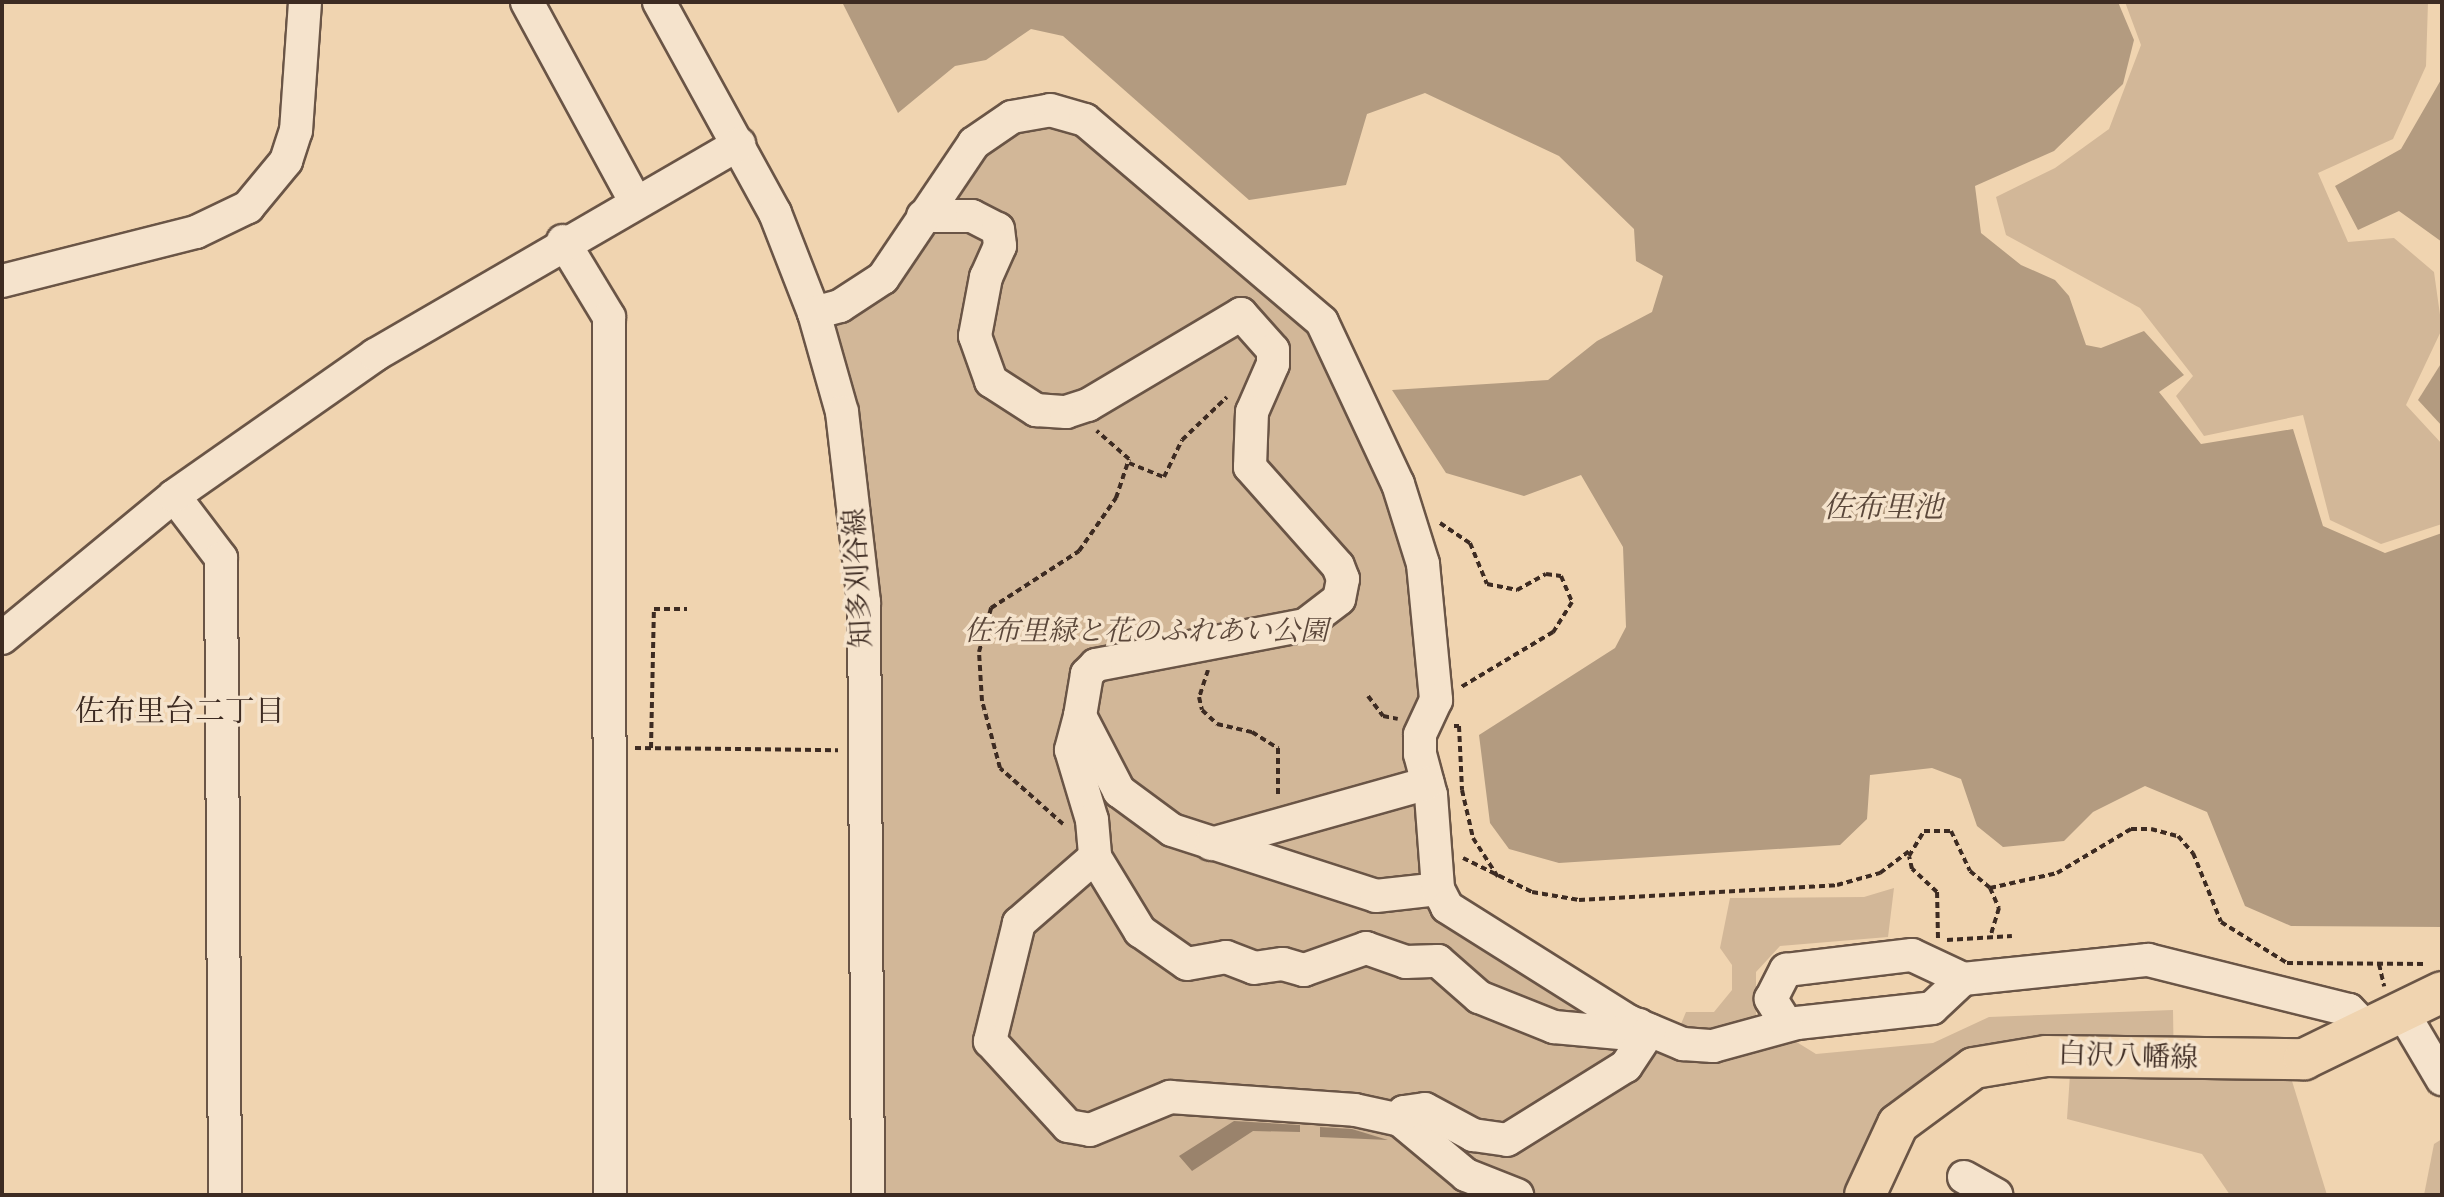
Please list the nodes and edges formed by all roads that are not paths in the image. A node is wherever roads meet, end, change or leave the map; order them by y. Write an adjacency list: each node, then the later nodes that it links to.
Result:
1 (305, 2): 8 (street)
2 (527, 2): 5 (street)
3 (659, 2): 4 (street, 知多刈谷線)
4 (739, 144): 5 (street); 9 (street, 知多刈谷線)
5 (635, 201): 7 (street)
6 (923, 216): 9 (street); 12 (street); 13 (street)
7 (563, 241): 10 (street); 26 (street)
8 (2, 281)
9 (814, 313): 27 (street, 知多刈谷線)
10 (174, 496): 11 (street); 25 (street)
11 (2, 638)
12 (1080, 716): 14 (street); 15 (street)
13 (1428, 783): 14 (street); 16 (street)
14 (1211, 844): 16 (street)
15 (1091, 860): 21 (street); 23 (street)
16 (1438, 889): 21 (street)
17 (1963, 979): 19 (street); 20 (street); 20 (street)
18 (2442, 992): 19 (main road, 白沢八幡線)
19 (2386, 1022): 22 (street); 29 (main road, 白沢八幡線)
20 (1787, 1025): 21 (street)
21 (1644, 1028): 23 (street)
22 (2442, 1079)
23 (1400, 1120): 28 (street)
24 (1964, 1177): 30 (street)
25 (225, 1195)
26 (610, 1195)
27 (868, 1195)
28 (1517, 1195)
29 (1865, 1195)
30 (1996, 1195)

